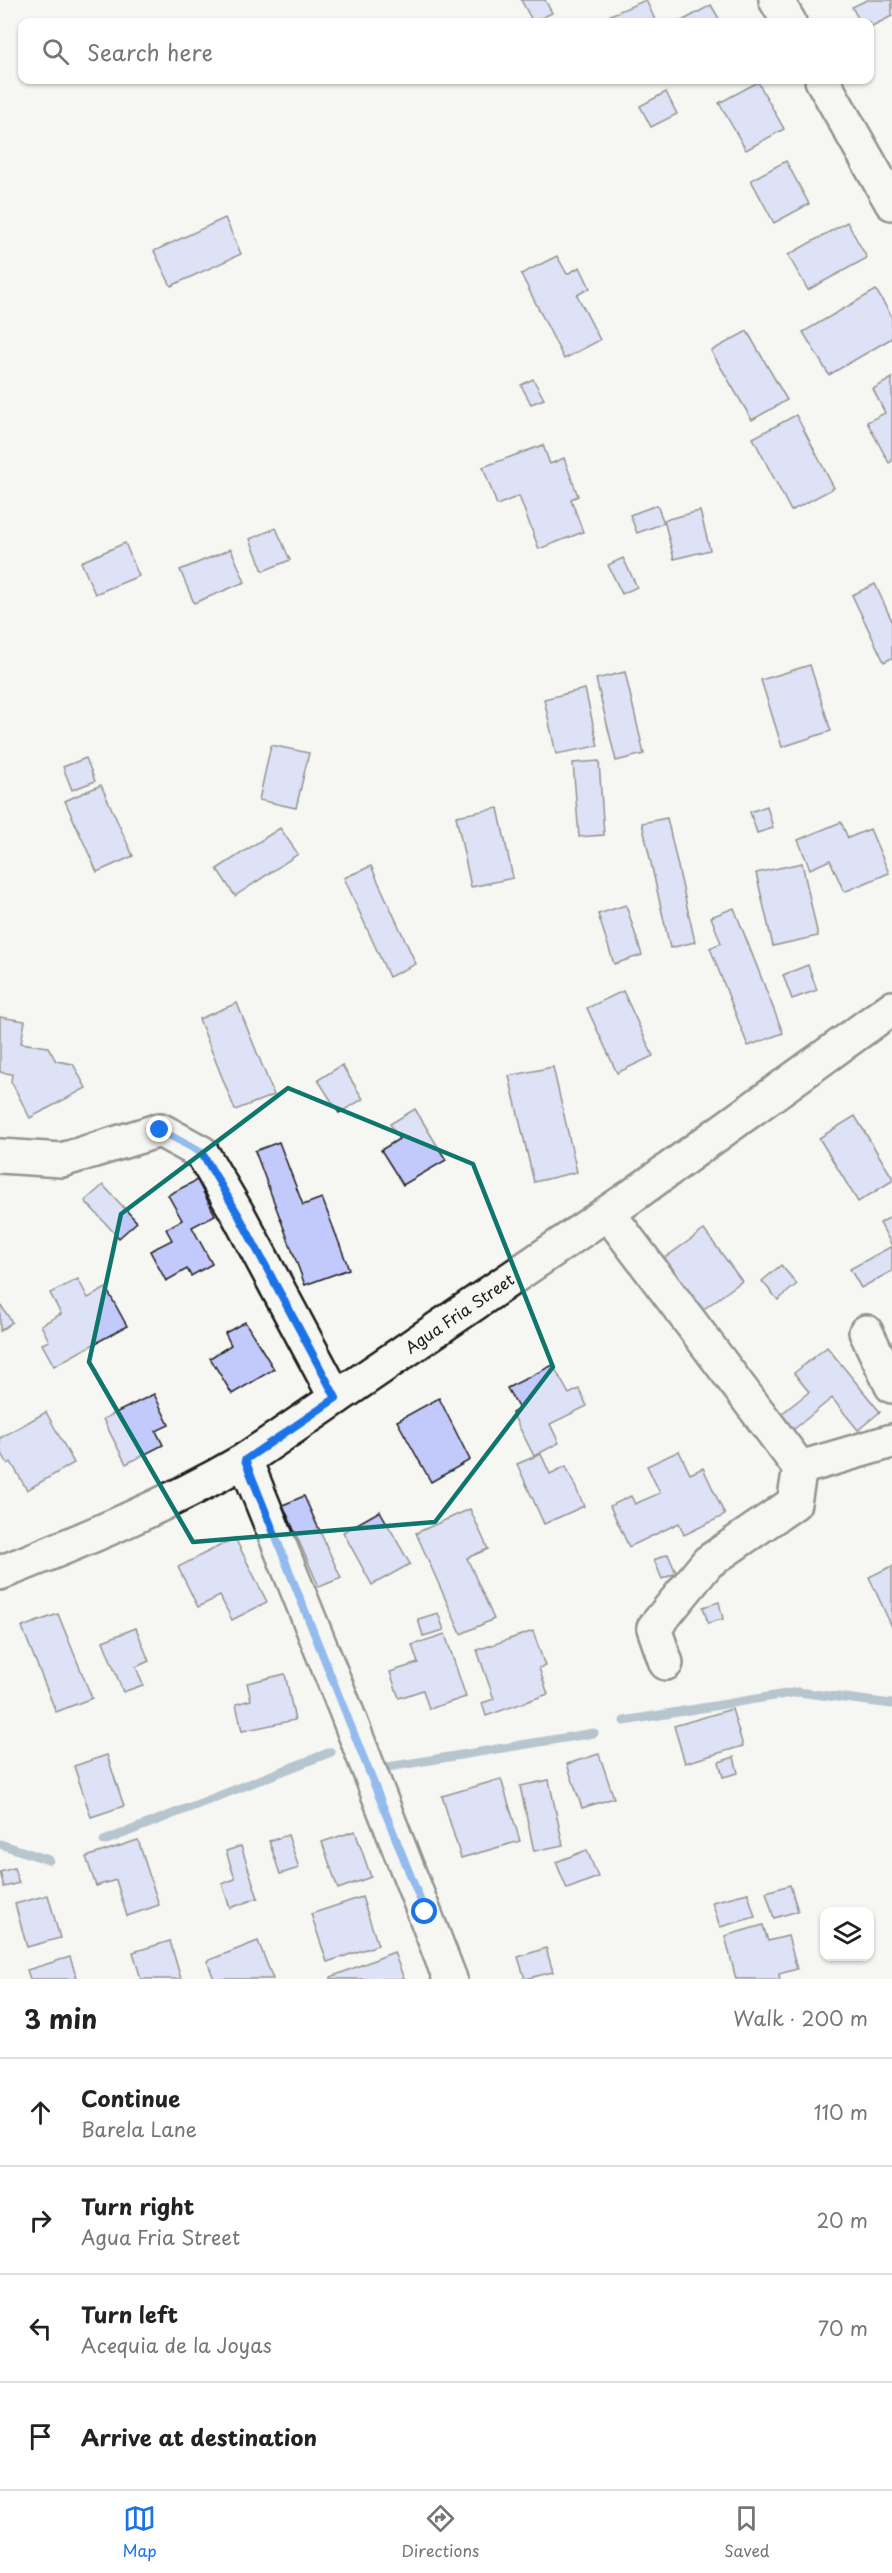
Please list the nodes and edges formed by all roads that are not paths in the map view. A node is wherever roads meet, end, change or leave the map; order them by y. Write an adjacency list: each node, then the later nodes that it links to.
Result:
1 (776, 0): 2 (street)
2 (787, 18)
3 (824, 84): 4 (street)
4 (892, 202)
5 (892, 1008): 7 (street, Agua Fria Street)
6 (0, 1156): 10 (street)
7 (608, 1212): 10 (street, Agua Fria Street); 13 (street)
8 (866, 1332): 9 (street)
9 (892, 1386)
10 (336, 1398): 12 (street, Agua Fria Street)
11 (892, 1441): 13 (street)
12 (245, 1460): 14 (street, Agua Fria Street); 16 (street)
13 (800, 1468): 15 (street)
14 (0, 1574)
15 (666, 1663)
16 (450, 1979)

